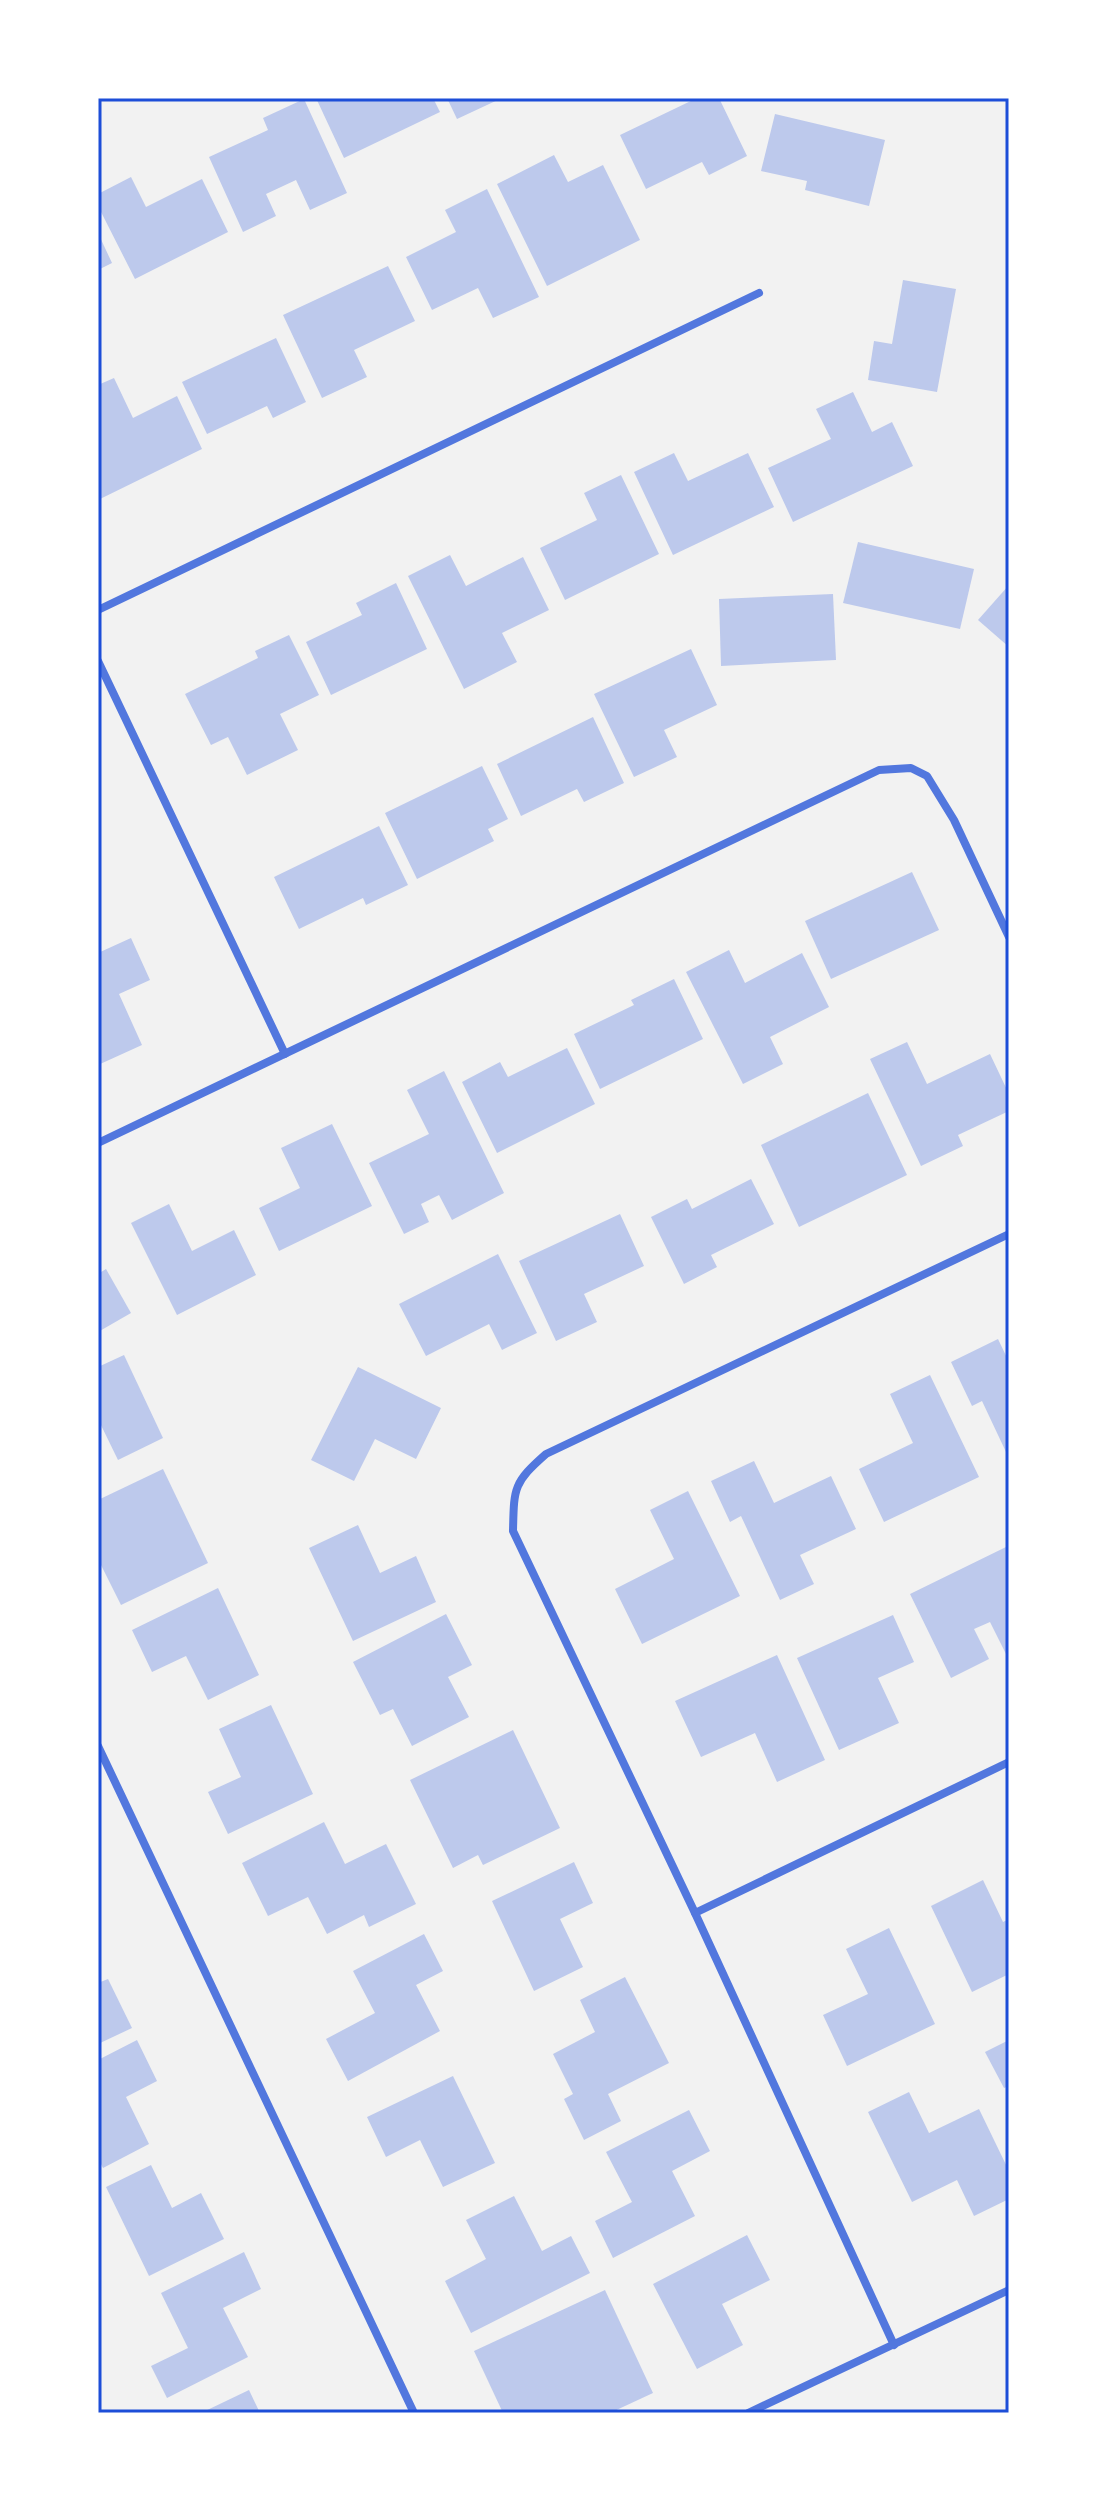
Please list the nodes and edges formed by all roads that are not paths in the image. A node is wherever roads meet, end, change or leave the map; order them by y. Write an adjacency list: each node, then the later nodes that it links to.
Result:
1 (759, 293): 2 (street)
2 (98, 610)
3 (98, 661): 5 (street)
4 (1009, 937): 5 (street)
5 (285, 1054): 6 (street)
6 (98, 1143)
7 (1009, 1234): 10 (street)
8 (98, 1746): 13 (street)
9 (1009, 1762): 10 (street)
10 (695, 1913): 12 (street)
11 (1009, 2290): 12 (street)
12 (894, 2345): 14 (street)
13 (414, 2413)
14 (748, 2413)

